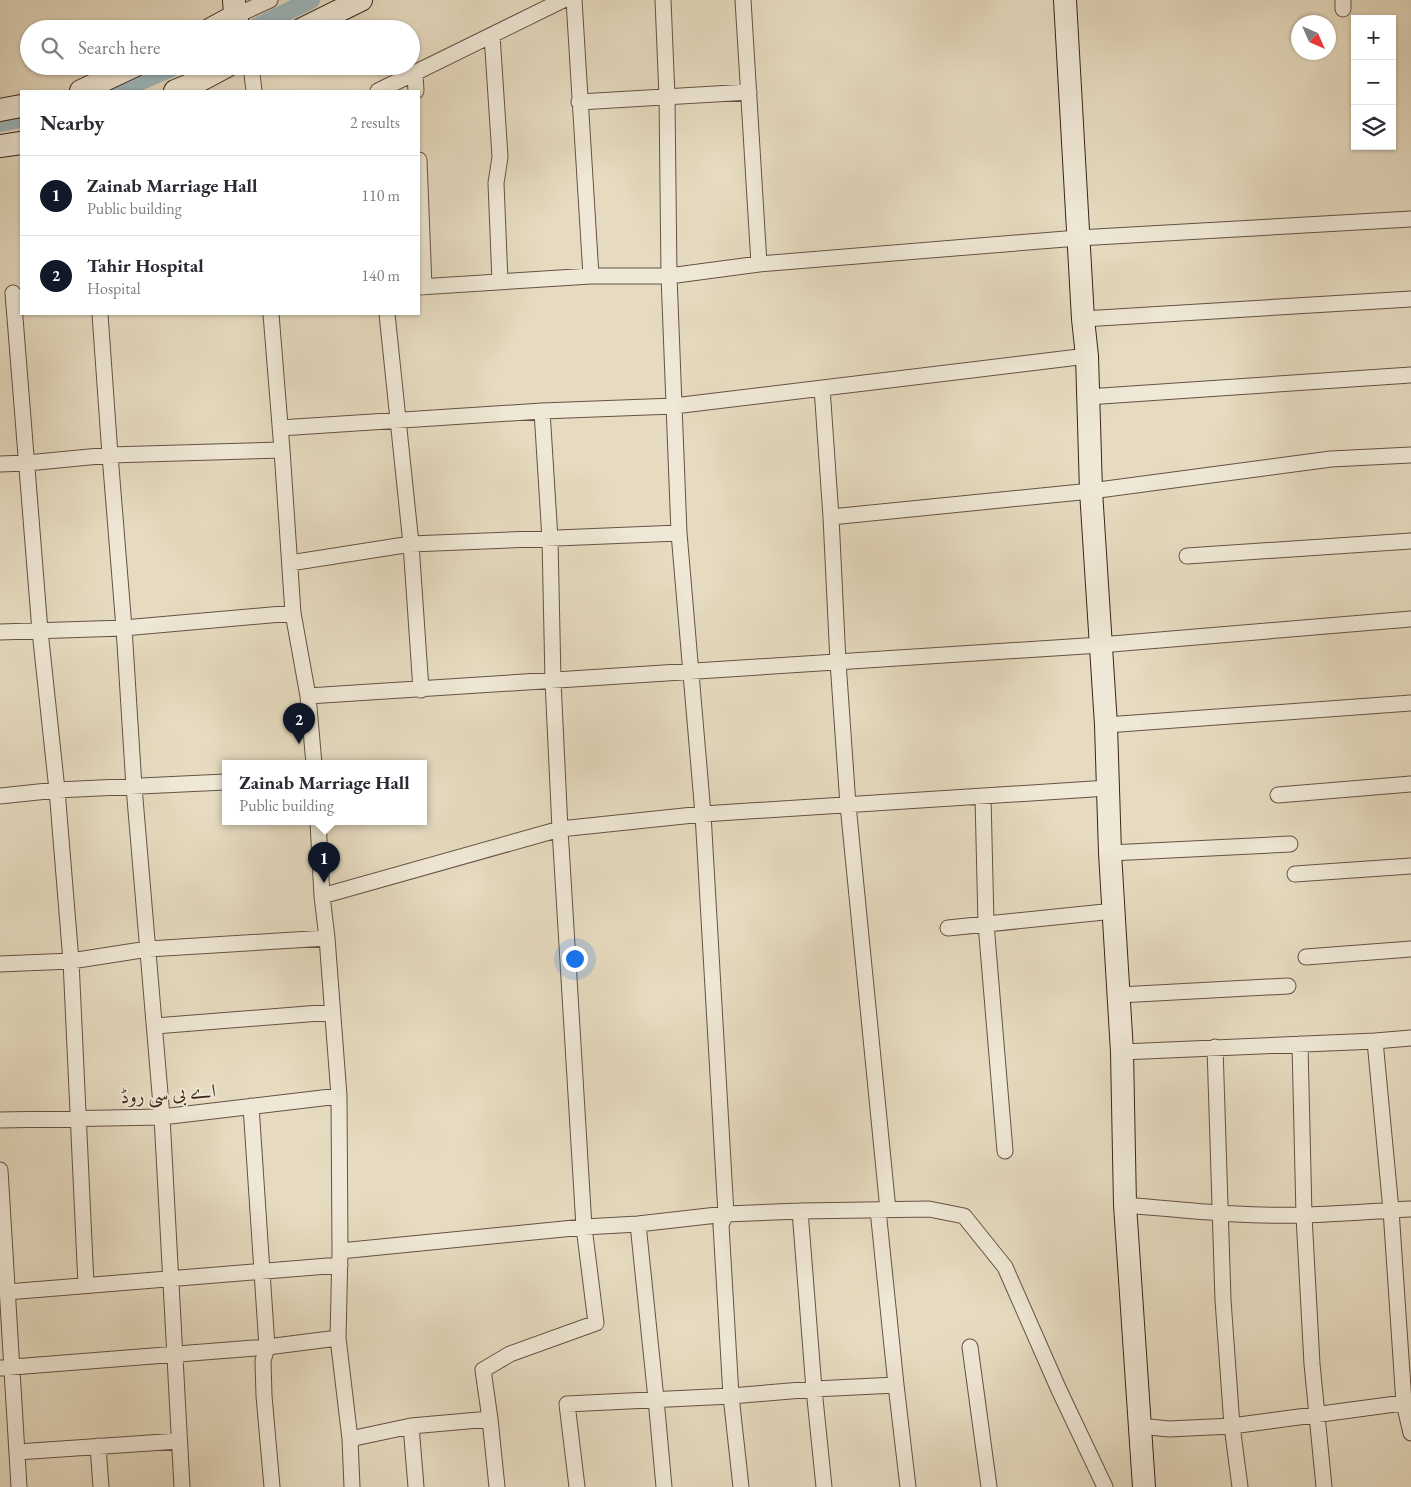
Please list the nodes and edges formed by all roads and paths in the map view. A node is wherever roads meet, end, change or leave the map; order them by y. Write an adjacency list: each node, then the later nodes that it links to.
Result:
1 (270, 0): 8 (street)
2 (361, 0): 9 (street)
3 (563, 0): 10 (street)
4 (574, 0): 24 (street)
5 (663, 0): 23 (street)
6 (743, 0): 22 (street)
7 (1065, 0): 31 (street)
8 (236, 15)
9 (320, 20)
10 (492, 35): 11 (street); 35 (street)
11 (420, 71)
12 (115, 75): 17 (street)
13 (210, 75): 18 (street)
14 (252, 75): 19 (street)
15 (413, 75): 20 (street)
16 (415, 75): 21 (street)
17 (83, 90)
18 (177, 90)
19 (254, 90)
20 (380, 90)
21 (416, 90)
22 (749, 92): 23 (street); 32 (street)
23 (667, 97): 24 (street); 34 (street)
24 (580, 102): 33 (street)
25 (20, 106): 26 (street)
26 (0, 110)
27 (20, 143): 28 (street)
28 (0, 146)
29 (420, 202): 36 (street)
30 (1411, 219): 31 (street)
31 (1078, 238): 32 (street); 42 (street)
32 (759, 264): 34 (street)
33 (591, 276): 34 (street); 35 (street)
34 (669, 276): 47 (street)
35 (500, 282): 36 (street)
36 (422, 287)
37 (11, 294): 54 (street)
38 (1411, 299): 42 (street)
39 (100, 315): 52 (street)
40 (271, 315): 50 (street)
41 (387, 315): 49 (street)
42 (1083, 319): 43 (street)
43 (1087, 356): 45 (street); 46 (street)
44 (1411, 375): 46 (street)
45 (822, 388): 47 (street); 57 (street)
46 (1087, 397): 56 (street)
47 (674, 406): 48 (street); 58 (street)
48 (542, 411): 49 (street); 59 (street)
49 (399, 420): 50 (street); 61 (street)
50 (280, 428): 51 (street)
51 (282, 450): 52 (street); 63 (street)
52 (110, 455): 54 (street); 66 (street)
53 (1411, 455): 56 (street)
54 (27, 463): 55 (street); 67 (street)
55 (0, 464)
56 (1091, 491): 57 (street); 69 (street)
57 (831, 517): 70 (street)
58 (679, 533): 59 (street); 71 (street)
59 (550, 539): 61 (street); 72 (street)
60 (1411, 542): 62 (street)
61 (411, 544): 63 (street); 73 (street)
62 (1187, 556)
63 (290, 563): 64 (street)
64 (293, 613): 66 (street); 74 (street)
65 (1411, 619): 69 (street)
66 (124, 628): 67 (street); 80 (street)
67 (40, 631): 68 (street); 82 (street)
68 (0, 632)
69 (1100, 645): 70 (street); 76 (street)
70 (838, 662): 71 (street); 86 (street)
71 (692, 671): 72 (street); 87 (street)
72 (553, 682): 73 (street); 89 (street)
73 (421, 690): 74 (street)
74 (308, 696): 77 (street)
75 (1411, 703): 76 (street)
76 (1106, 725): 81 (street)
77 (314, 760)
78 (222, 782): 80 (street)
79 (1411, 784): 83 (street)
80 (134, 787): 82 (street); 99 (street)
81 (1108, 788): 85 (street); 91 (street)
82 (57, 790): 84 (street); 102 (street)
83 (1278, 795)
84 (0, 796)
85 (983, 796): 86 (street); 96 (street)
86 (848, 806): 87 (street); 123 (street)
87 (703, 814): 89 (street); 126 (street)
88 (318, 825): 94 (street)
89 (560, 829): 94 (street); 129 (street)
90 (1290, 844): 91 (street)
91 (1110, 852): 95 (street)
92 (1411, 866): 93 (street)
93 (1295, 874)
94 (322, 896): 98 (street)
95 (1114, 911): 96 (street); 105 (street)
96 (986, 924): 97 (street); 118 (street)
97 (948, 928)
98 (327, 938): 99 (street); 106 (street)
99 (148, 949): 102 (street); 107 (street)
100 (1411, 949): 101 (street)
101 (1306, 957)
102 (71, 961): 103 (street); 116 (street)
103 (0, 964)
104 (1288, 986): 105 (street)
105 (1119, 995): 112 (street)
106 (332, 1012): 107 (street); 113 (street)
107 (155, 1026): 115 (street)
108 (1411, 1038): 109 (street)
109 (1375, 1041): 110 (street); 124 (street)
110 (1300, 1044): 111 (street); 127 (street)
111 (1215, 1047): 112 (street); 125 (street)
112 (1122, 1052): 120 (street)
113 (339, 1096): 114 (street, اے بی سی روڈ); 130 (street)
114 (251, 1106): 115 (street, اے بی سی روڈ); 131 (street)
115 (162, 1117): 116 (street, اے بی سی روڈ); 132 (street)
116 (80, 1118): 117 (street, اے بی سی روڈ); 133 (street)
117 (0, 1120)
118 (1005, 1151)
119 (0, 1170): 134 (street)
120 (1126, 1205): 125 (street); 148 (street)
121 (1411, 1209): 124 (street)
122 (800, 1210): 123 (street); 126 (street); 141 (street)
123 (883, 1210): 140 (street); 168 (street)
124 (1391, 1210): 127 (street); 144 (street)
125 (1221, 1213): 127 (street); 149 (street)
126 (726, 1214): 128 (street); 142 (street)
127 (1304, 1216): 145 (street)
128 (638, 1224): 129 (street); 143 (street)
129 (584, 1227): 130 (street); 146 (street)
130 (340, 1258): 131 (street); 135 (street)
131 (262, 1271): 132 (street); 136 (street)
132 (171, 1278): 133 (street); 138 (street)
133 (86, 1285): 134 (street)
134 (7, 1292): 139 (street)
135 (338, 1338): 136 (street); 151 (street)
136 (267, 1346): 138 (street); 158 (street)
137 (970, 1347): 167 (street)
138 (175, 1353): 139 (street); 152 (street)
139 (6, 1368): 154 (street)
140 (896, 1385): 141 (street); 166 (street)
141 (814, 1389): 142 (street); 165 (street)
142 (731, 1396): 143 (street); 164 (street)
143 (656, 1399): 162 (street); 163 (street)
144 (1408, 1402): 145 (street); 150 (street)
145 (1317, 1414): 149 (street); 171 (street)
146 (490, 1419): 147 (street); 161 (street)
147 (412, 1426): 151 (street); 160 (street)
148 (1139, 1426): 149 (street); 169 (street)
149 (1232, 1426): 170 (street)
150 (1411, 1433)
151 (350, 1438): 159 (street)
152 (179, 1441): 153 (street); 157 (street)
153 (98, 1446): 154 (street); 156 (street)
154 (17, 1452): 155 (street)
155 (19, 1487)
156 (101, 1487)
157 (182, 1487)
158 (272, 1487)
159 (352, 1487)
160 (416, 1487)
161 (497, 1487)
162 (577, 1487)
163 (664, 1487)
164 (741, 1487)
165 (824, 1487)
166 (908, 1487)
167 (990, 1487)
168 (1105, 1487)
169 (1144, 1487)
170 (1240, 1487)
171 (1324, 1487)

